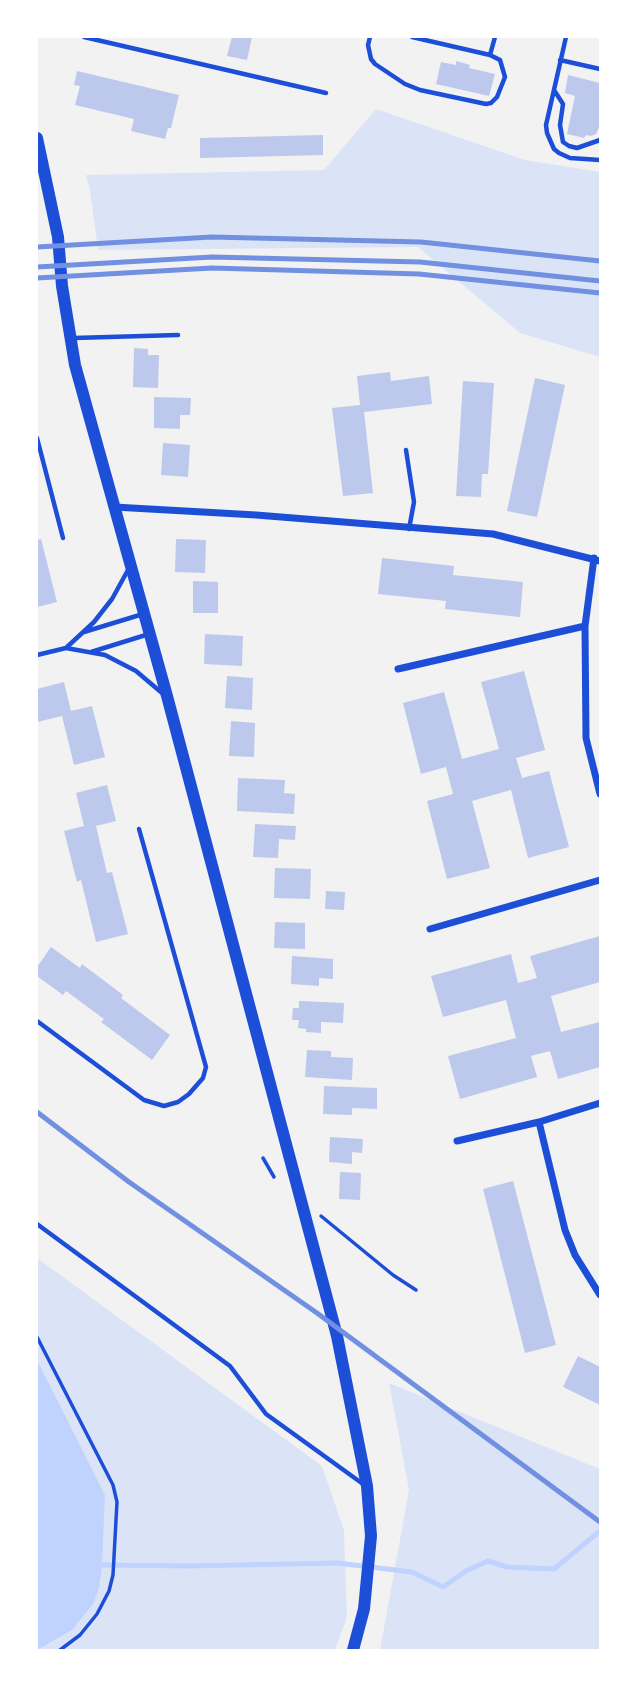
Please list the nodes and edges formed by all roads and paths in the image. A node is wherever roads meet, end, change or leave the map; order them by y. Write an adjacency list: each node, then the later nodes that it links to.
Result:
1 (84, 37): 10 (lane)
2 (370, 37): 6 (lane)
3 (412, 37): 6 (lane)
4 (495, 37): 6 (lane)
5 (566, 37): 7 (lane)
6 (490, 55)
7 (561, 60): 8 (lane); 9 (lane)
8 (600, 69)
9 (554, 89): 12 (lane); 13 (lane)
10 (327, 93)
11 (37, 138): 15 (street)
12 (600, 139)
13 (600, 160)
14 (178, 335): 15 (lane)
15 (70, 338): 18 (street)
16 (37, 438): 20 (lane)
17 (406, 450): 19 (lane)
18 (114, 507): 19 (street); 22 (street)
19 (409, 528): 21 (street)
20 (63, 538)
21 (597, 560): 24 (street)
22 (130, 566): 23 (street); 25 (lane)
23 (144, 614): 25 (lane); 26 (street)
24 (585, 626): 30 (street); 32 (street)
25 (84, 632): 27 (lane)
26 (149, 634): 28 (lane); 31 (street)
27 (66, 648): 28 (lane); 29 (lane)
28 (90, 652): 31 (lane)
29 (37, 656)
30 (398, 669)
31 (167, 696): 42 (street)
32 (600, 794)
33 (139, 829): 36 (lane)
34 (600, 880): 35 (street)
35 (430, 929)
36 (37, 1021)
37 (600, 1103): 38 (street)
38 (539, 1122): 39 (street); 45 (street)
39 (457, 1141)
40 (263, 1158): 41 (path)
41 (274, 1177)
42 (301, 1198): 44 (path); 47 (street)
43 (37, 1224): 47 (lane)
44 (416, 1290)
45 (600, 1295)
46 (37, 1337): 48 (path)
47 (367, 1486): 49 (street)
48 (60, 1650)
49 (353, 1650)

